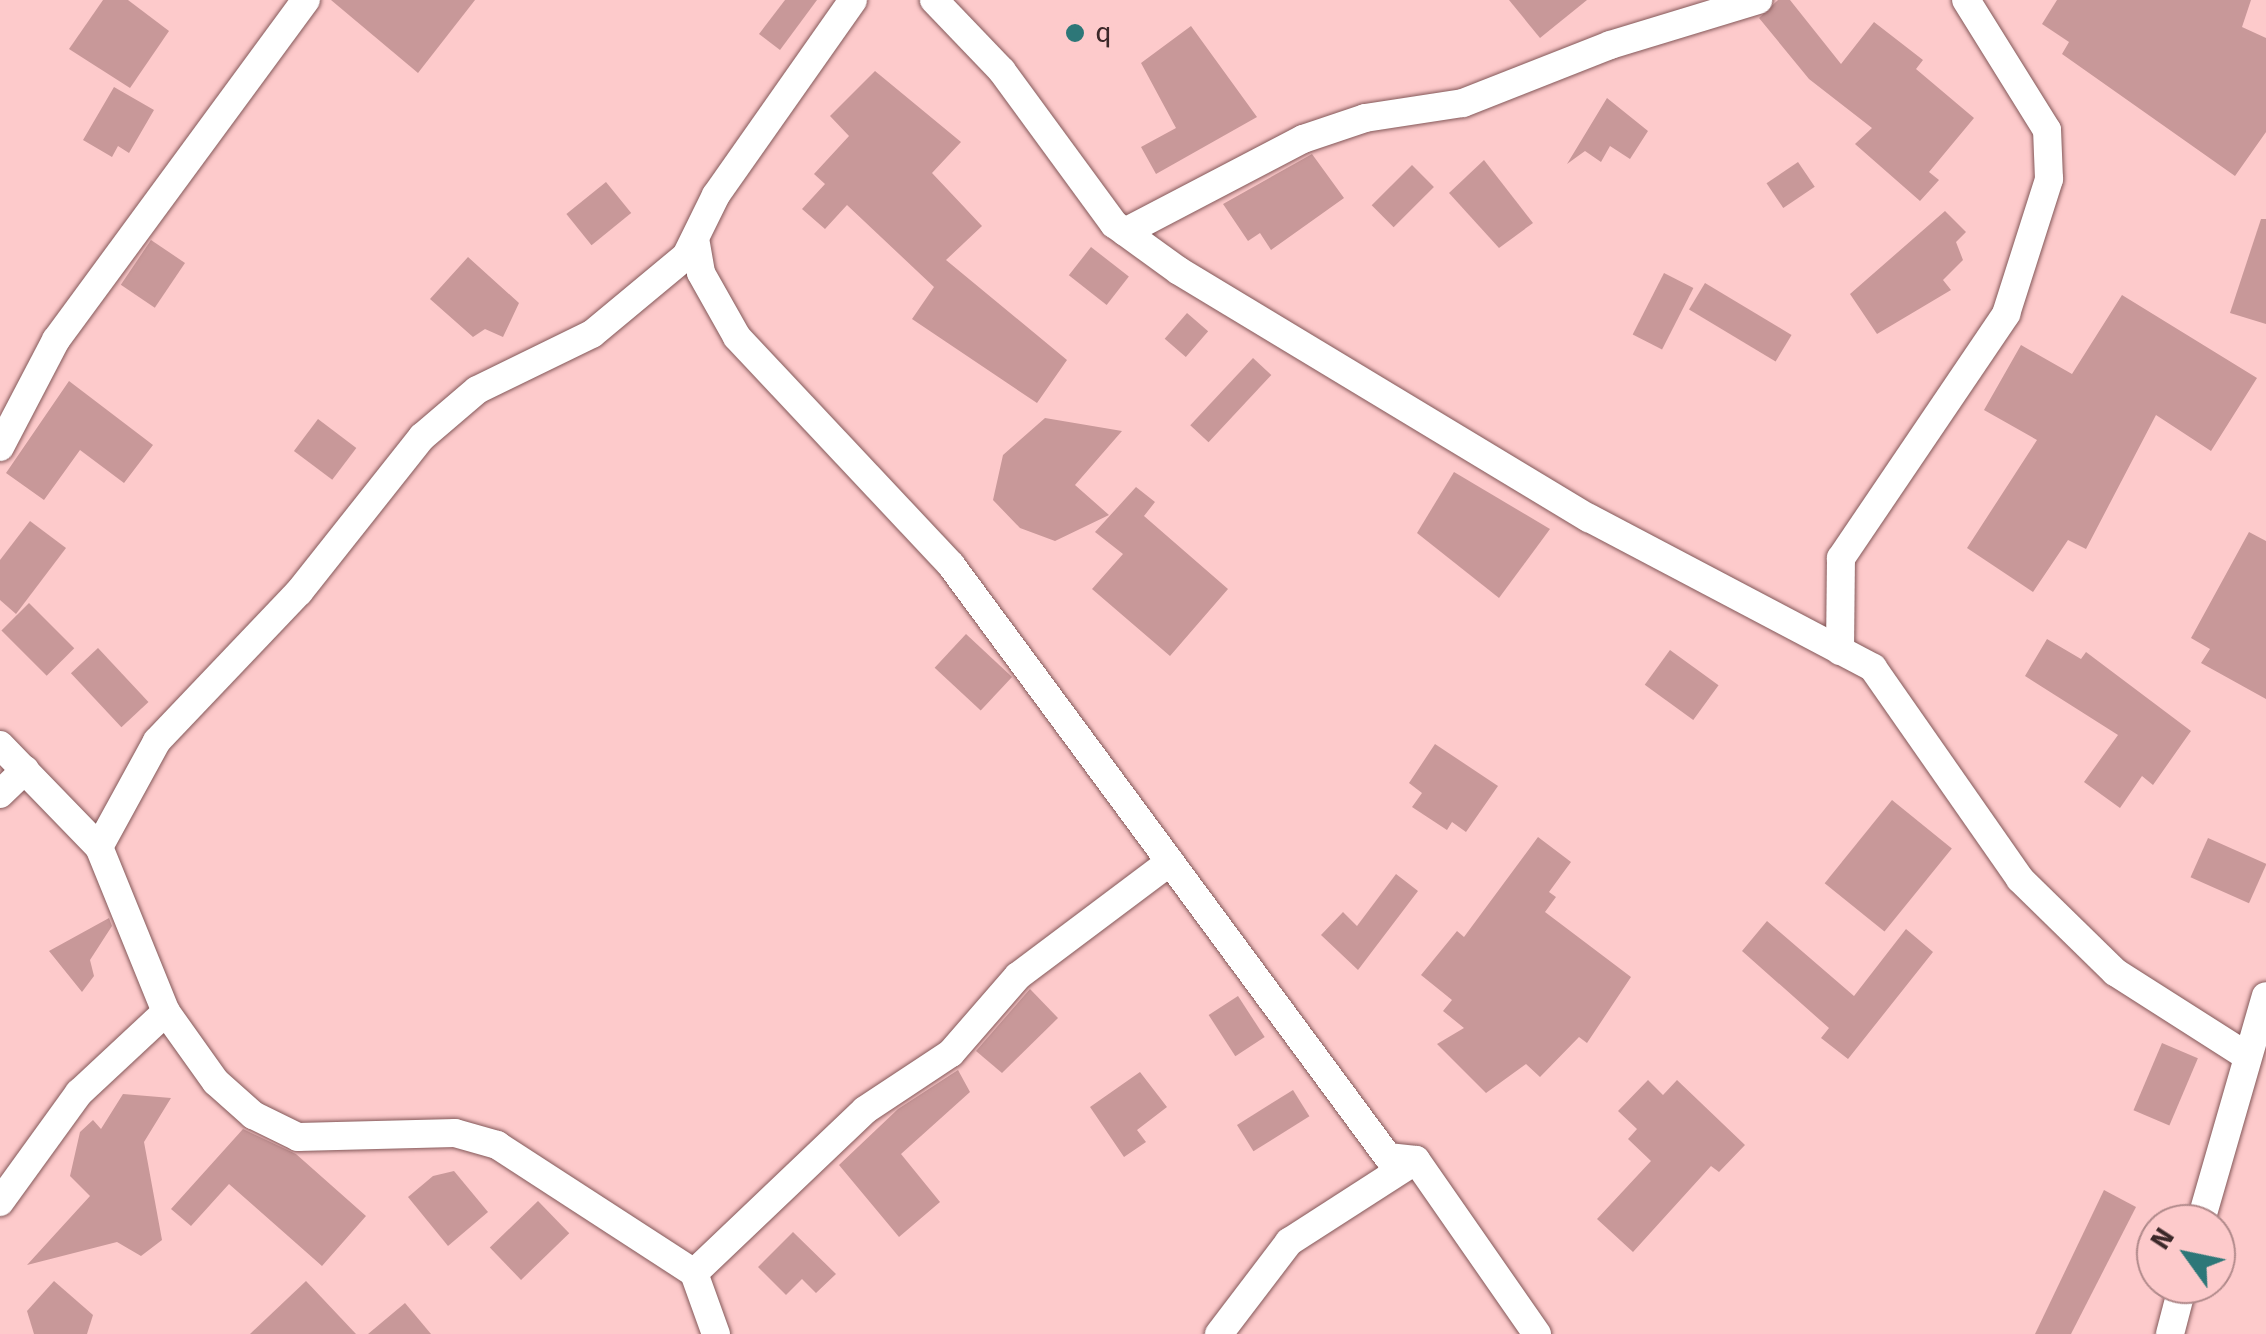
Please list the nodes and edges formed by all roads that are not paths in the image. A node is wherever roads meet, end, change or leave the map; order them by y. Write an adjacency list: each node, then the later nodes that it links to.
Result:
1 (306, 0): 8 (street)
2 (853, 0): 7 (street)
3 (934, 0): 6 (street)
4 (1758, 0): 6 (street)
5 (1966, 0): 9 (street)
6 (1124, 232): 9 (street)
7 (696, 244): 13 (street); 14 (street)
8 (0, 446)
9 (1840, 651): 17 (street)
10 (0, 745): 11 (street)
11 (25, 770): 12 (street); 13 (street)
12 (0, 794)
13 (98, 847): 16 (street)
14 (1170, 862): 18 (street); 21 (street)
15 (2266, 996): 17 (street)
16 (166, 1012): 19 (street); 21 (street)
17 (2246, 1056): 20 (street)
18 (1416, 1160): 24 (street); 25 (street)
19 (0, 1202)
20 (2205, 1204)
21 (694, 1273): 23 (street)
22 (2178, 1304): 26 (street)
23 (716, 1334)
24 (1219, 1334)
25 (1536, 1334)
26 (2170, 1334)

